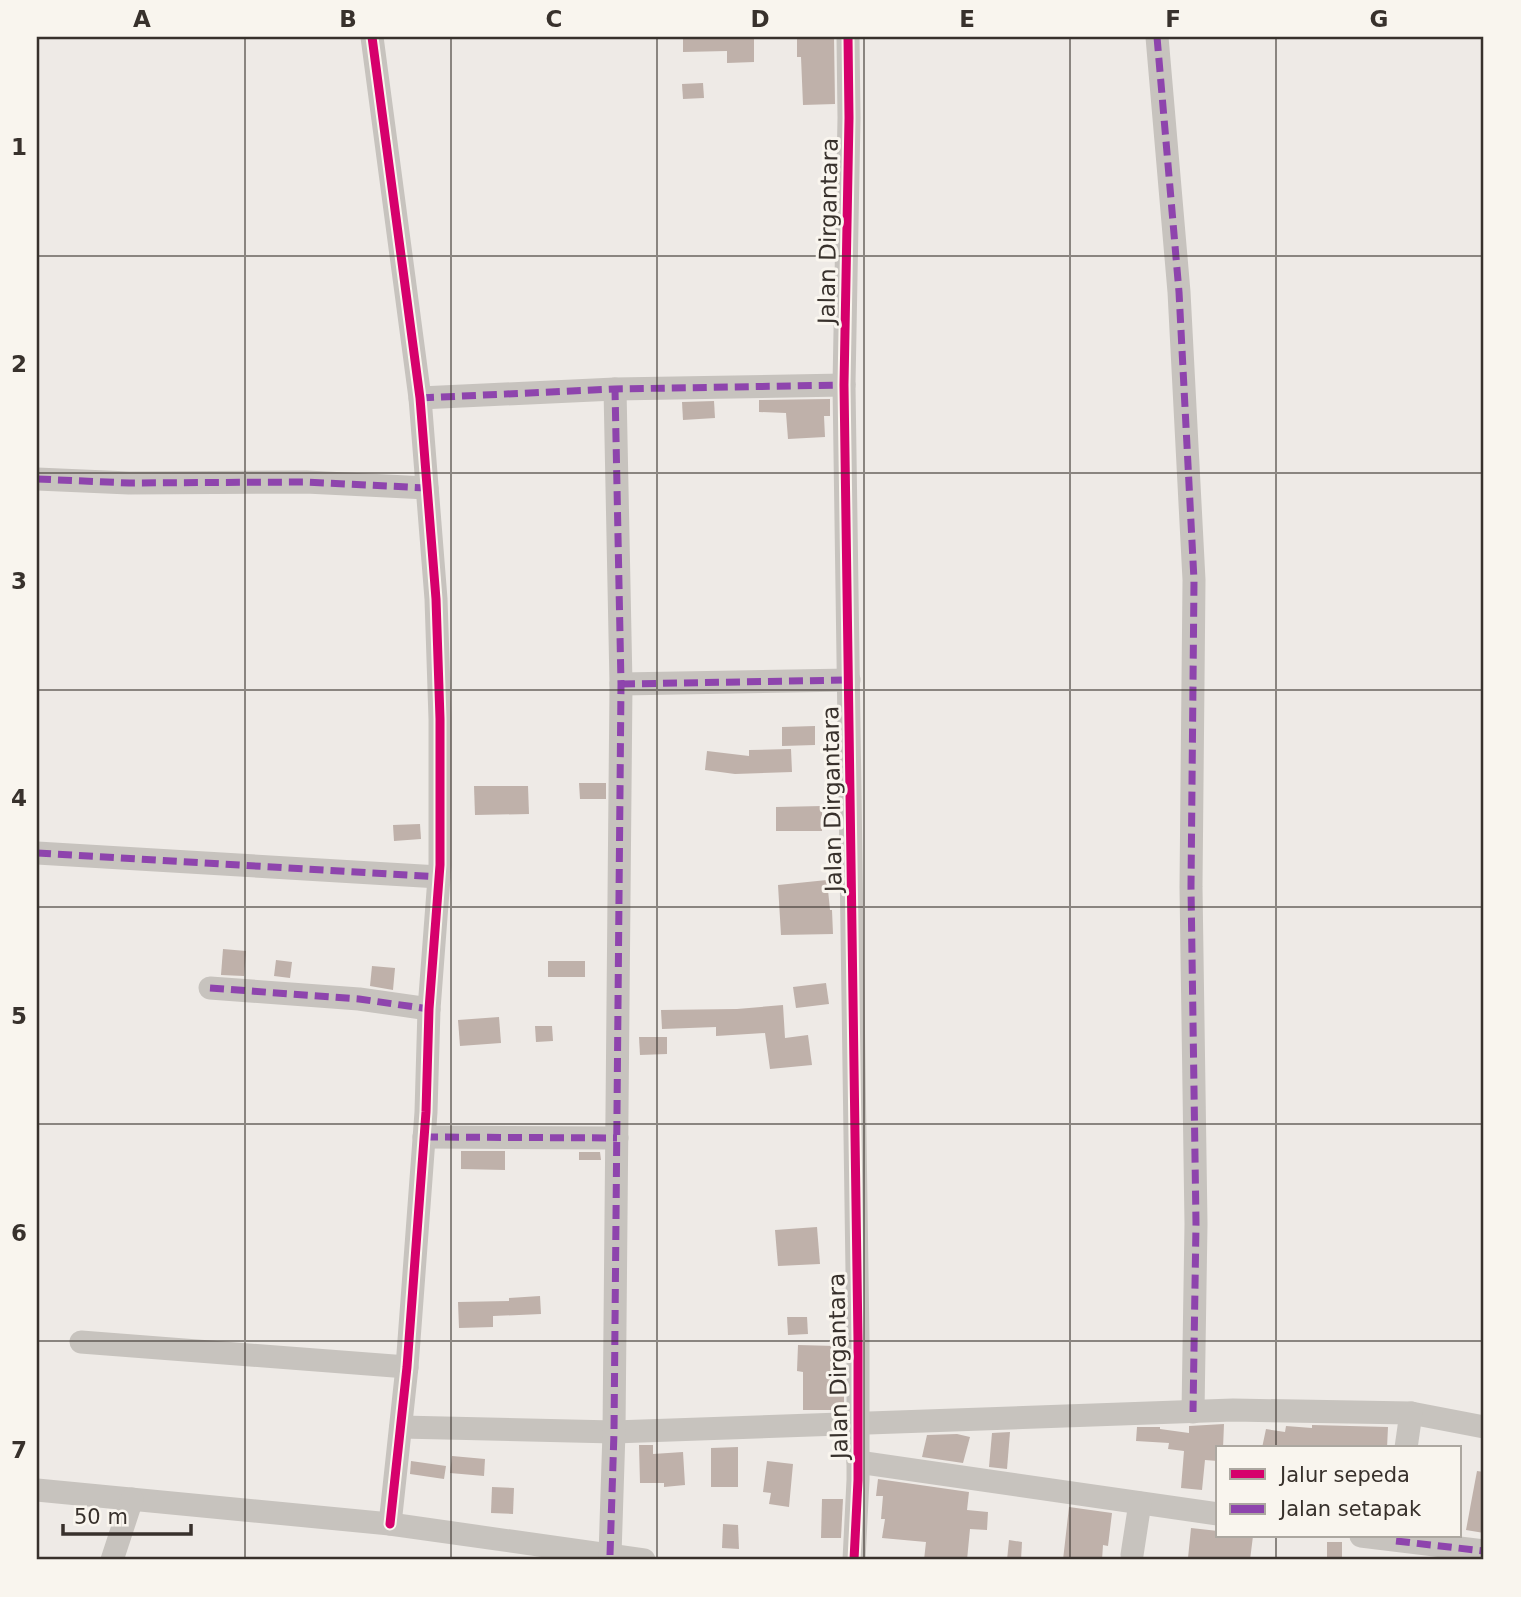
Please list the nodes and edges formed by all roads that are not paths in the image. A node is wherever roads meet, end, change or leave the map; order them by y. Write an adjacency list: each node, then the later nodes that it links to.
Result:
1 (372, 37): 6 (street)
2 (848, 37): 4 (street, Jalan Dirgantara)
3 (1157, 37): 19 (street)
4 (844, 385): 5 (street); 9 (street, Jalan Dirgantara)
5 (615, 389): 6 (street); 10 (street)
6 (420, 398): 8 (street)
7 (37, 480): 8 (street)
8 (427, 488): 12 (street)
9 (849, 680): 10 (street); 21 (street, Jalan Dirgantara)
10 (621, 684): 16 (street)
11 (37, 853): 12 (street)
12 (439, 877): 14 (street)
13 (210, 988): 14 (street)
14 (429, 1009): 15 (street)
15 (424, 1137): 16 (street); 18 (street)
16 (617, 1139): 24 (street)
17 (80, 1342): 18 (street)
18 (407, 1367): 22 (street)
19 (1193, 1412): 20 (street); 21 (street)
20 (1411, 1413): 23 (street); 25 (street)
21 (859, 1423): 24 (street); 26 (street, Jalan Dirgantara)
22 (401, 1427): 24 (street); 31 (street)
23 (1484, 1427)
24 (614, 1432): 37 (street)
25 (1406, 1446)
26 (858, 1462): 29 (street); 39 (street, Jalan Dirgantara)
27 (37, 1490): 28 (street)
28 (132, 1499): 31 (street); 38 (street)
29 (1140, 1503): 30 (street); 36 (street)
30 (1216, 1514)
31 (390, 1524): 35 (street)
32 (1369, 1538): 33 (street)
33 (1395, 1546): 34 (street)
34 (1484, 1551)
35 (527, 1552): 37 (street)
36 (1132, 1555)
37 (627, 1558)
38 (112, 1560)
39 (854, 1560)

